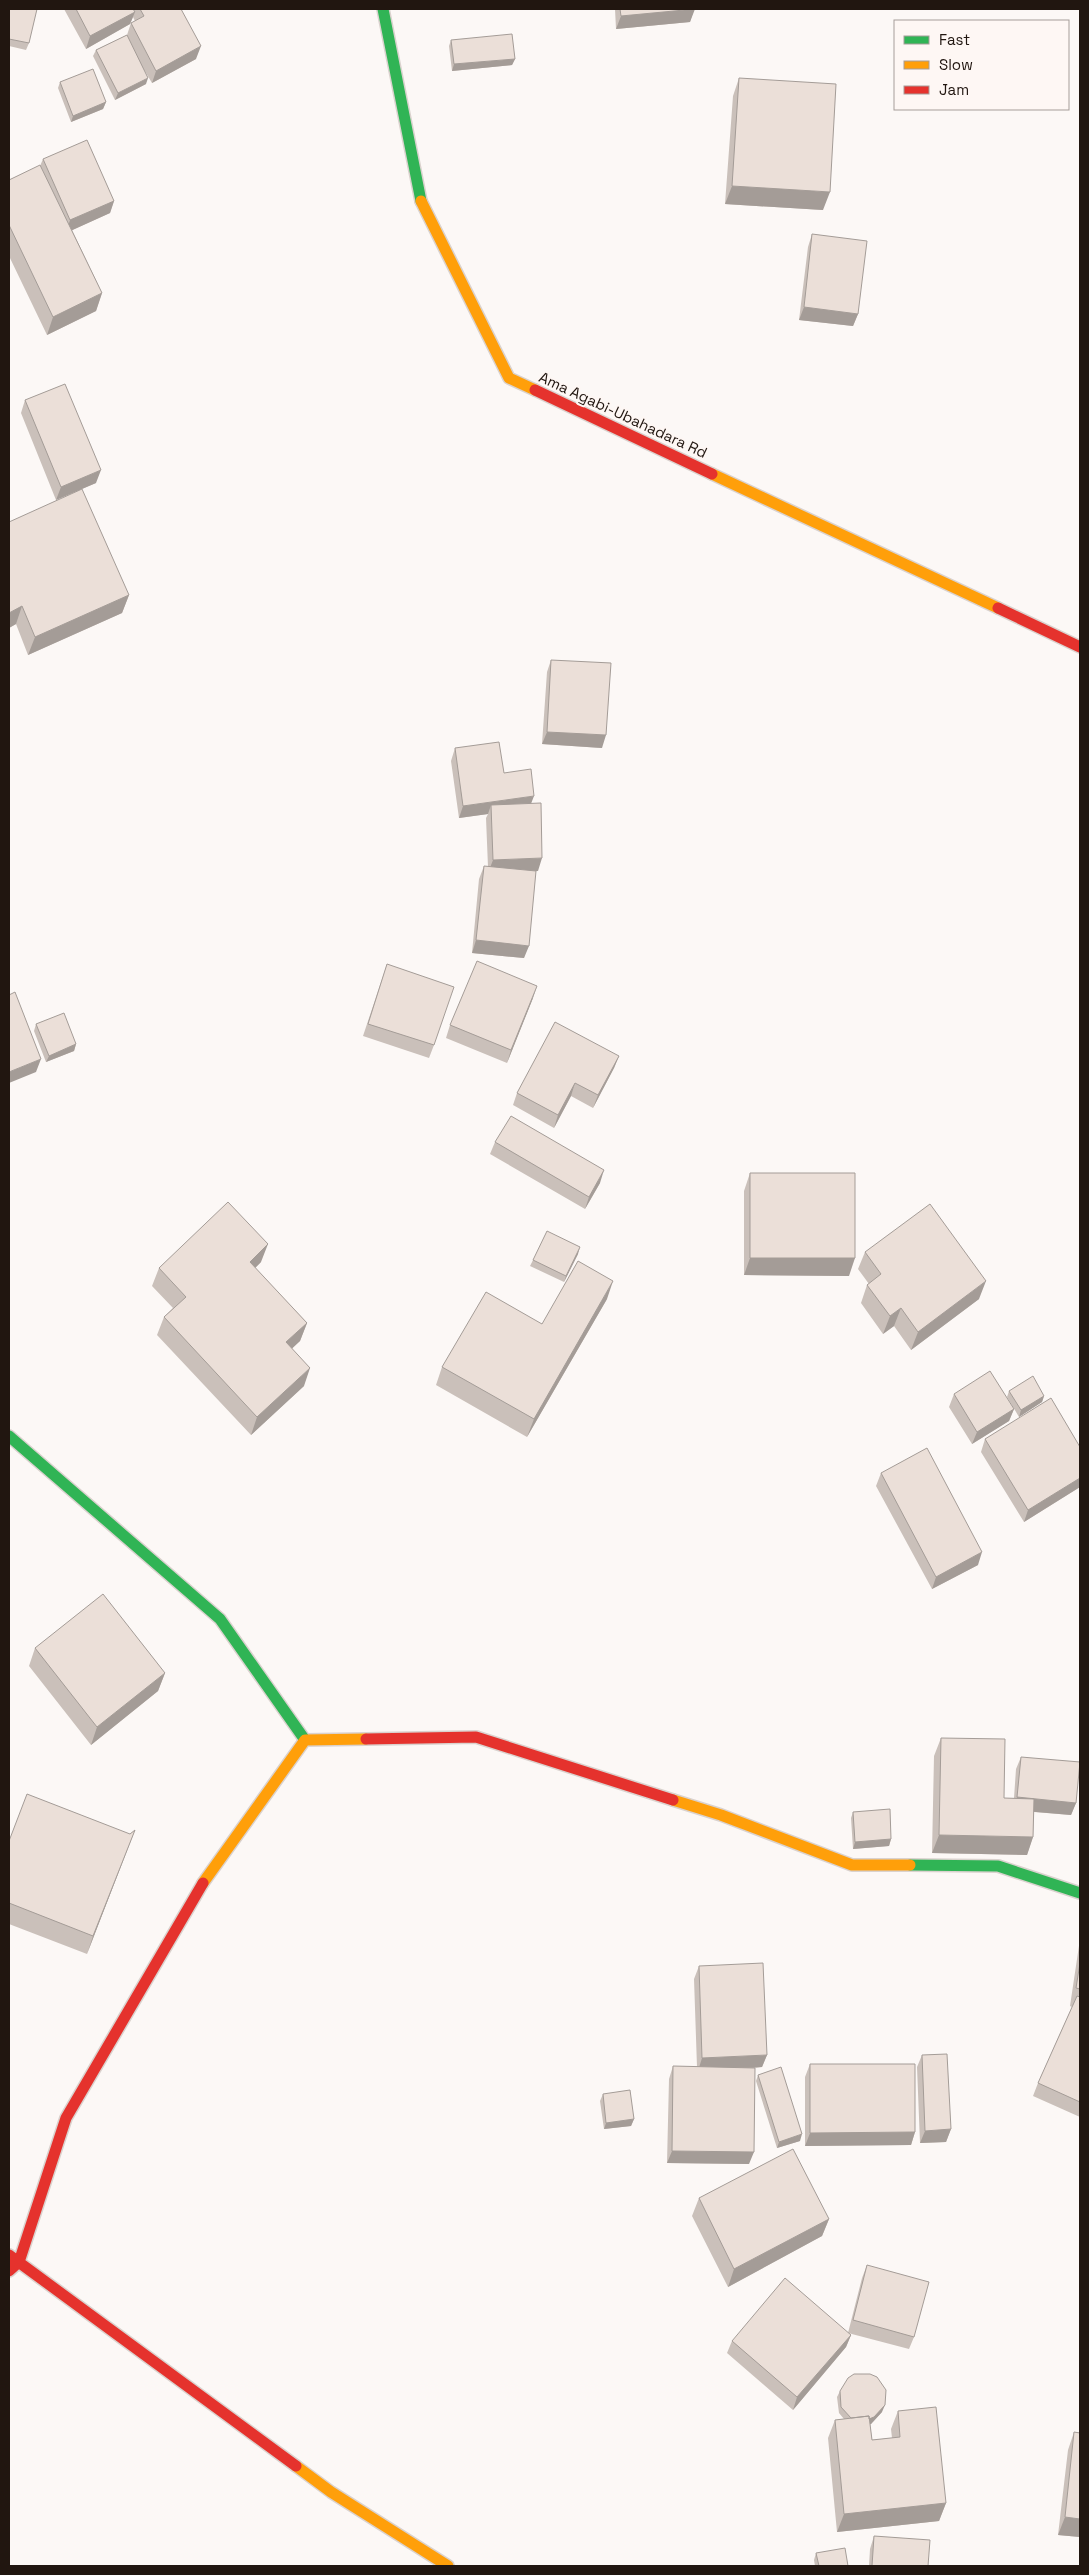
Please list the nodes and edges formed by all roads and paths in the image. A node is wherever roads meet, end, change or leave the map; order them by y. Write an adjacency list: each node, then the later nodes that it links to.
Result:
1 (383, 9): 2 (street, Ama Agabi-Ubahadara Rd)
2 (1080, 647)
3 (9, 1436): 4 (street)
4 (305, 1740): 5 (street); 7 (street)
5 (1080, 1893)
6 (9, 2255): 7 (street)
7 (19, 2262): 8 (street); 9 (street)
8 (9, 2271)
9 (448, 2566)

